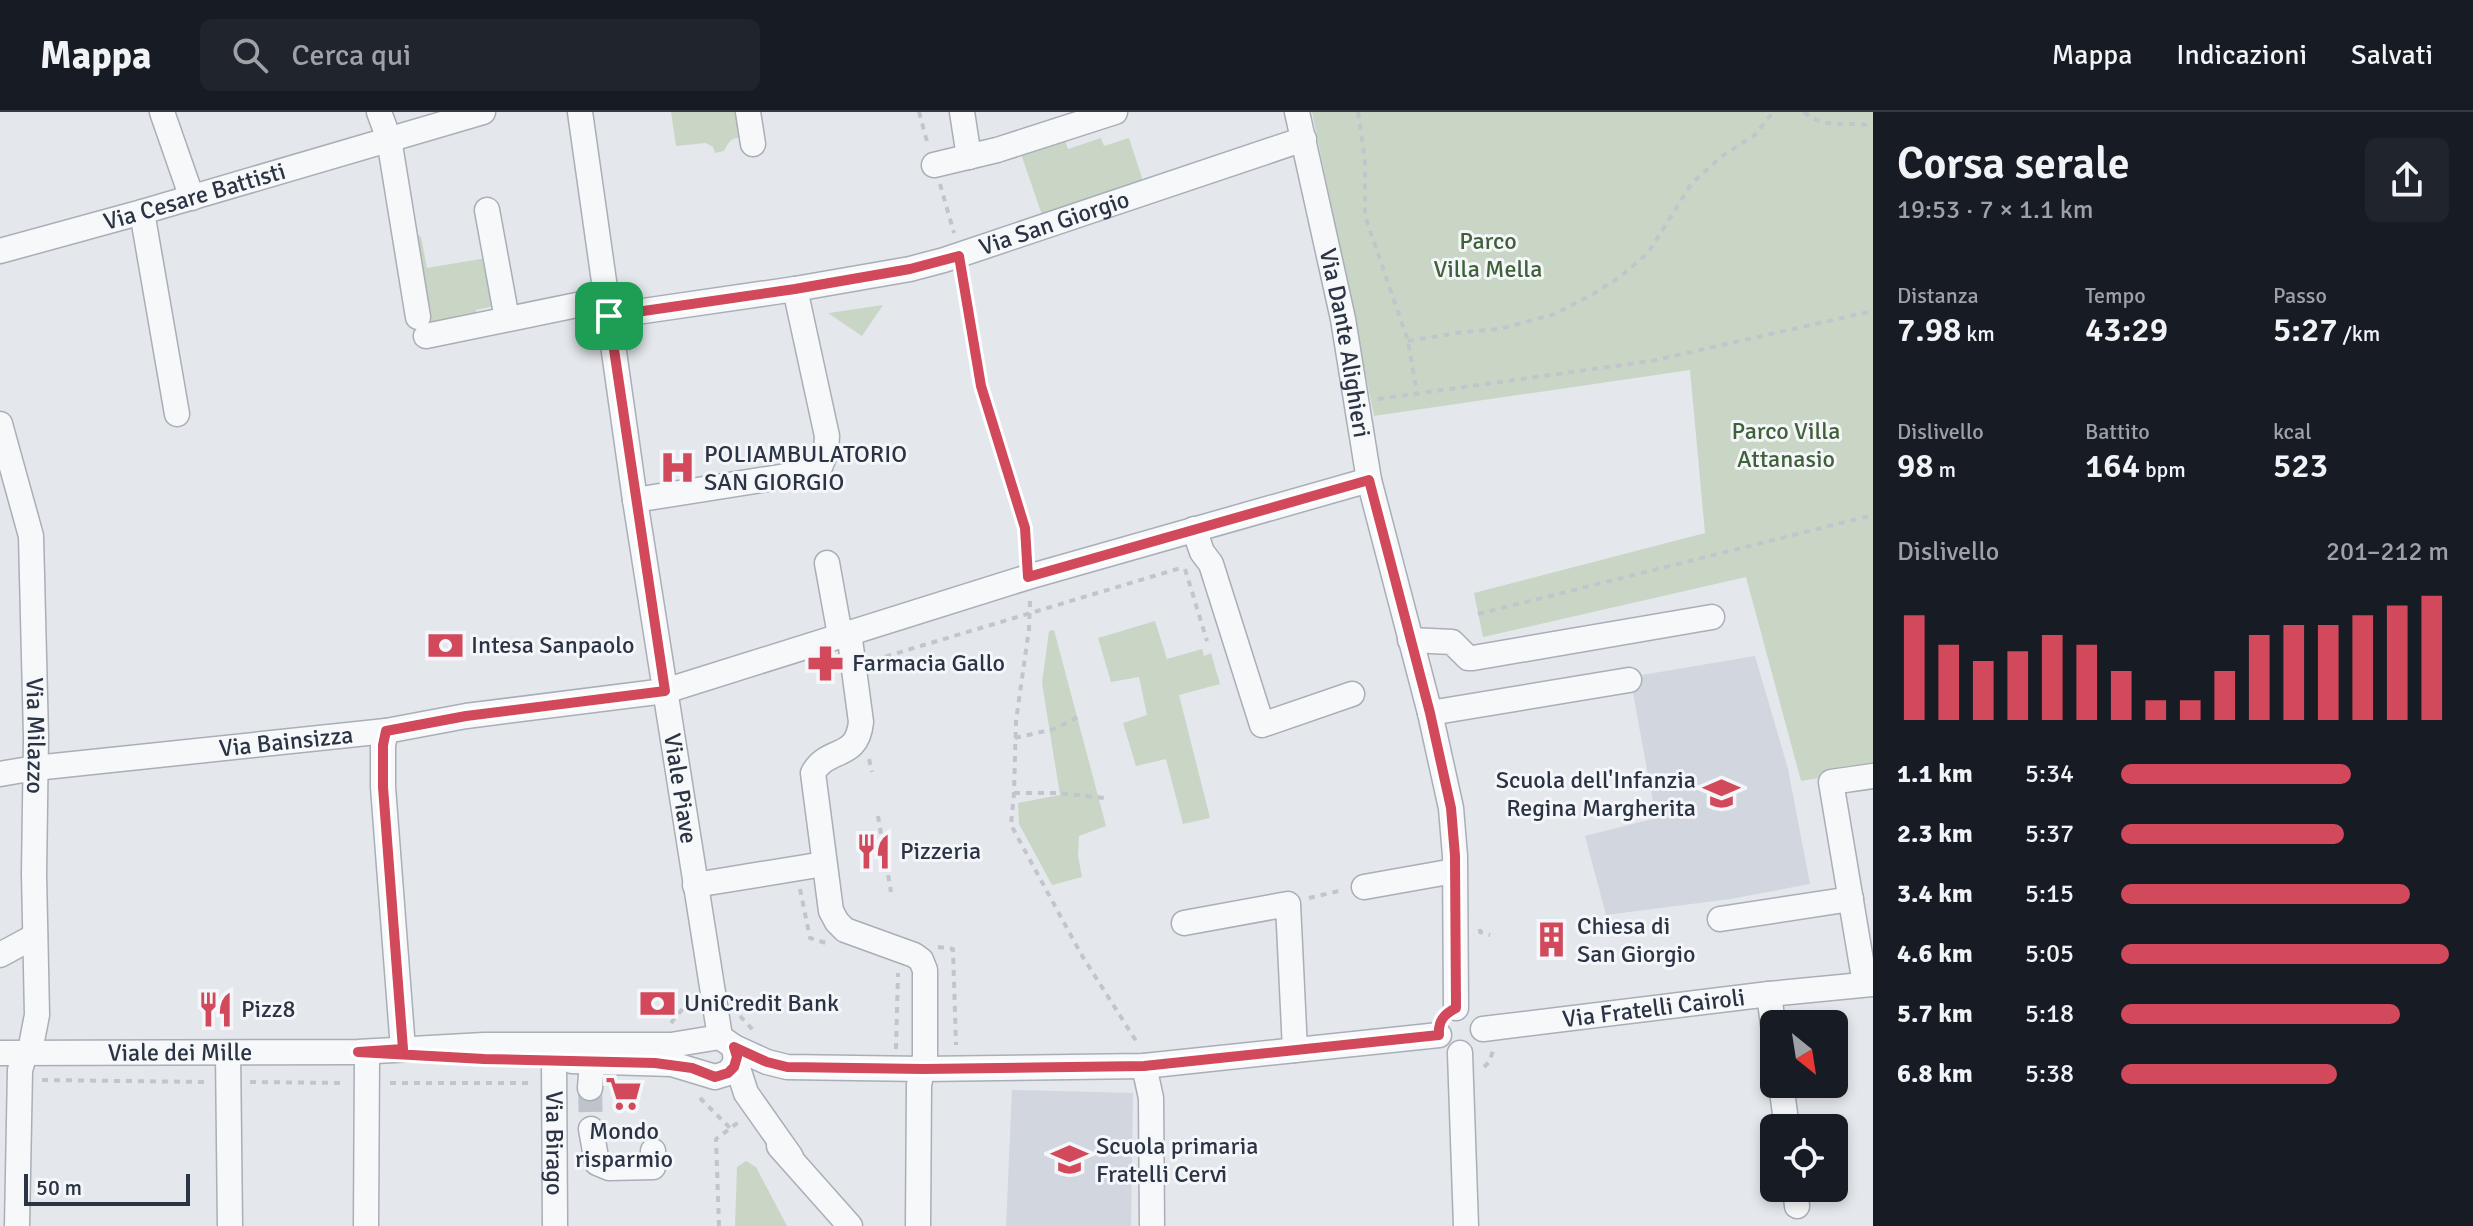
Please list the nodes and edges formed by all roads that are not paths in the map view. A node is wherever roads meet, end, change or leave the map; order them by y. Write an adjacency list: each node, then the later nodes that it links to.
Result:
1 (162, 112): 14 (street)
2 (379, 112): 9 (street)
3 (483, 112): 9 (street, Via Cesare Battisti)
4 (580, 112): 19 (street, Viale Piave)
5 (748, 112): 11 (street)
6 (962, 112): 12 (street)
7 (1115, 112): 12 (street)
8 (1297, 112): 10 (street, Via Dante Alighieri)
9 (389, 139): 14 (street, Via Cesare Battisti); 20 (street, Via San Giorgio)
10 (1304, 139): 18 (street, Via San Giorgio); 23 (street, Via Dante Alighieri)
11 (753, 144)
12 (969, 157): 13 (street)
13 (934, 165)
14 (192, 198): 16 (street, Via Cesare Battisti)
15 (487, 210): 20 (street)
16 (142, 212): 17 (street, Via Cesare Battisti); 21 (street)
17 (0, 251)
18 (780, 296): 19 (street, Via San Giorgio); 24 (street)
19 (608, 308): 20 (street, Via San Giorgio); 24 (street, Viale Piave)
20 (507, 319)
21 (177, 414)
22 (0, 424): 35 (street, Via Milazzo)
23 (1369, 480): 25 (street, Via Bainsizza); 29 (street, Via Dante Alighieri)
24 (635, 500): 31 (street, Viale Piave)
25 (1194, 529): 28 (street, Via Bainsizza); 32 (street)
26 (827, 563): 28 (street)
27 (1712, 617): 29 (street)
28 (844, 634): 31 (street, Via Bainsizza); 38 (street)
29 (1410, 640): 33 (street, Via Dante Alighieri)
30 (1629, 680): 33 (street)
31 (665, 691): 34 (street, Via Bainsizza); 40 (street, Viale Piave)
32 (1352, 694)
33 (1430, 713): 39 (street, Via Dante Alighieri)
34 (386, 731): 35 (street, Via Bainsizza); 54 (street)
35 (35, 768): 36 (street, Via Bainsizza); 45 (street, Via Milazzo)
36 (0, 774)
37 (1873, 776): 42 (street)
38 (824, 864): 40 (street); 63 (street)
39 (1454, 871): 41 (street); 49 (street, Via Dante Alighieri)
40 (695, 885): 53 (street, Viale Piave)
41 (1364, 887)
42 (1851, 899): 43 (street); 47 (street)
43 (1720, 919)
44 (1184, 923): 55 (street)
45 (35, 936): 46 (street); 56 (street, Via Milazzo)
46 (0, 955)
47 (1869, 984): 48 (street, Via Fratelli Cairoli)
48 (1769, 994): 50 (street); 51 (street, Via Fratelli Cairoli)
49 (1456, 1008): 51 (street); 52 (street)
50 (1771, 1010)
51 (1483, 1029): 60 (street)
52 (1439, 1035): 55 (street); 60 (street)
53 (725, 1046): 54 (street, Viale dei Mille); 63 (street); 64 (street); 64 (street); 69 (street)
54 (403, 1049): 59 (street, Viale dei Mille)
55 (1295, 1050): 65 (street)
56 (30, 1051): 57 (street, Viale dei Mille); 58 (street, Viale dei Mille); 70 (street, Via Milazzo)
57 (0, 1053)
58 (228, 1053): 59 (street, Viale dei Mille); 71 (street)
59 (363, 1053): 61 (street, Viale dei Mille); 72 (street)
60 (1460, 1053): 77 (street)
61 (554, 1061): 62 (street, Viale dei Mille); 73 (street, Via Birago)
62 (592, 1061): 64 (street, Viale dei Mille); 66 (street)
63 (923, 1069): 65 (street); 75 (street)
64 (707, 1074): 69 (street)
65 (1146, 1075): 76 (street)
66 (590, 1088)
67 (591, 1129): 68 (street)
68 (653, 1151)
69 (791, 1157): 74 (street)
70 (17, 1226)
71 (230, 1226)
72 (366, 1226)
73 (555, 1226)
74 (850, 1226)
75 (918, 1226)
76 (1152, 1226)
77 (1466, 1226)

